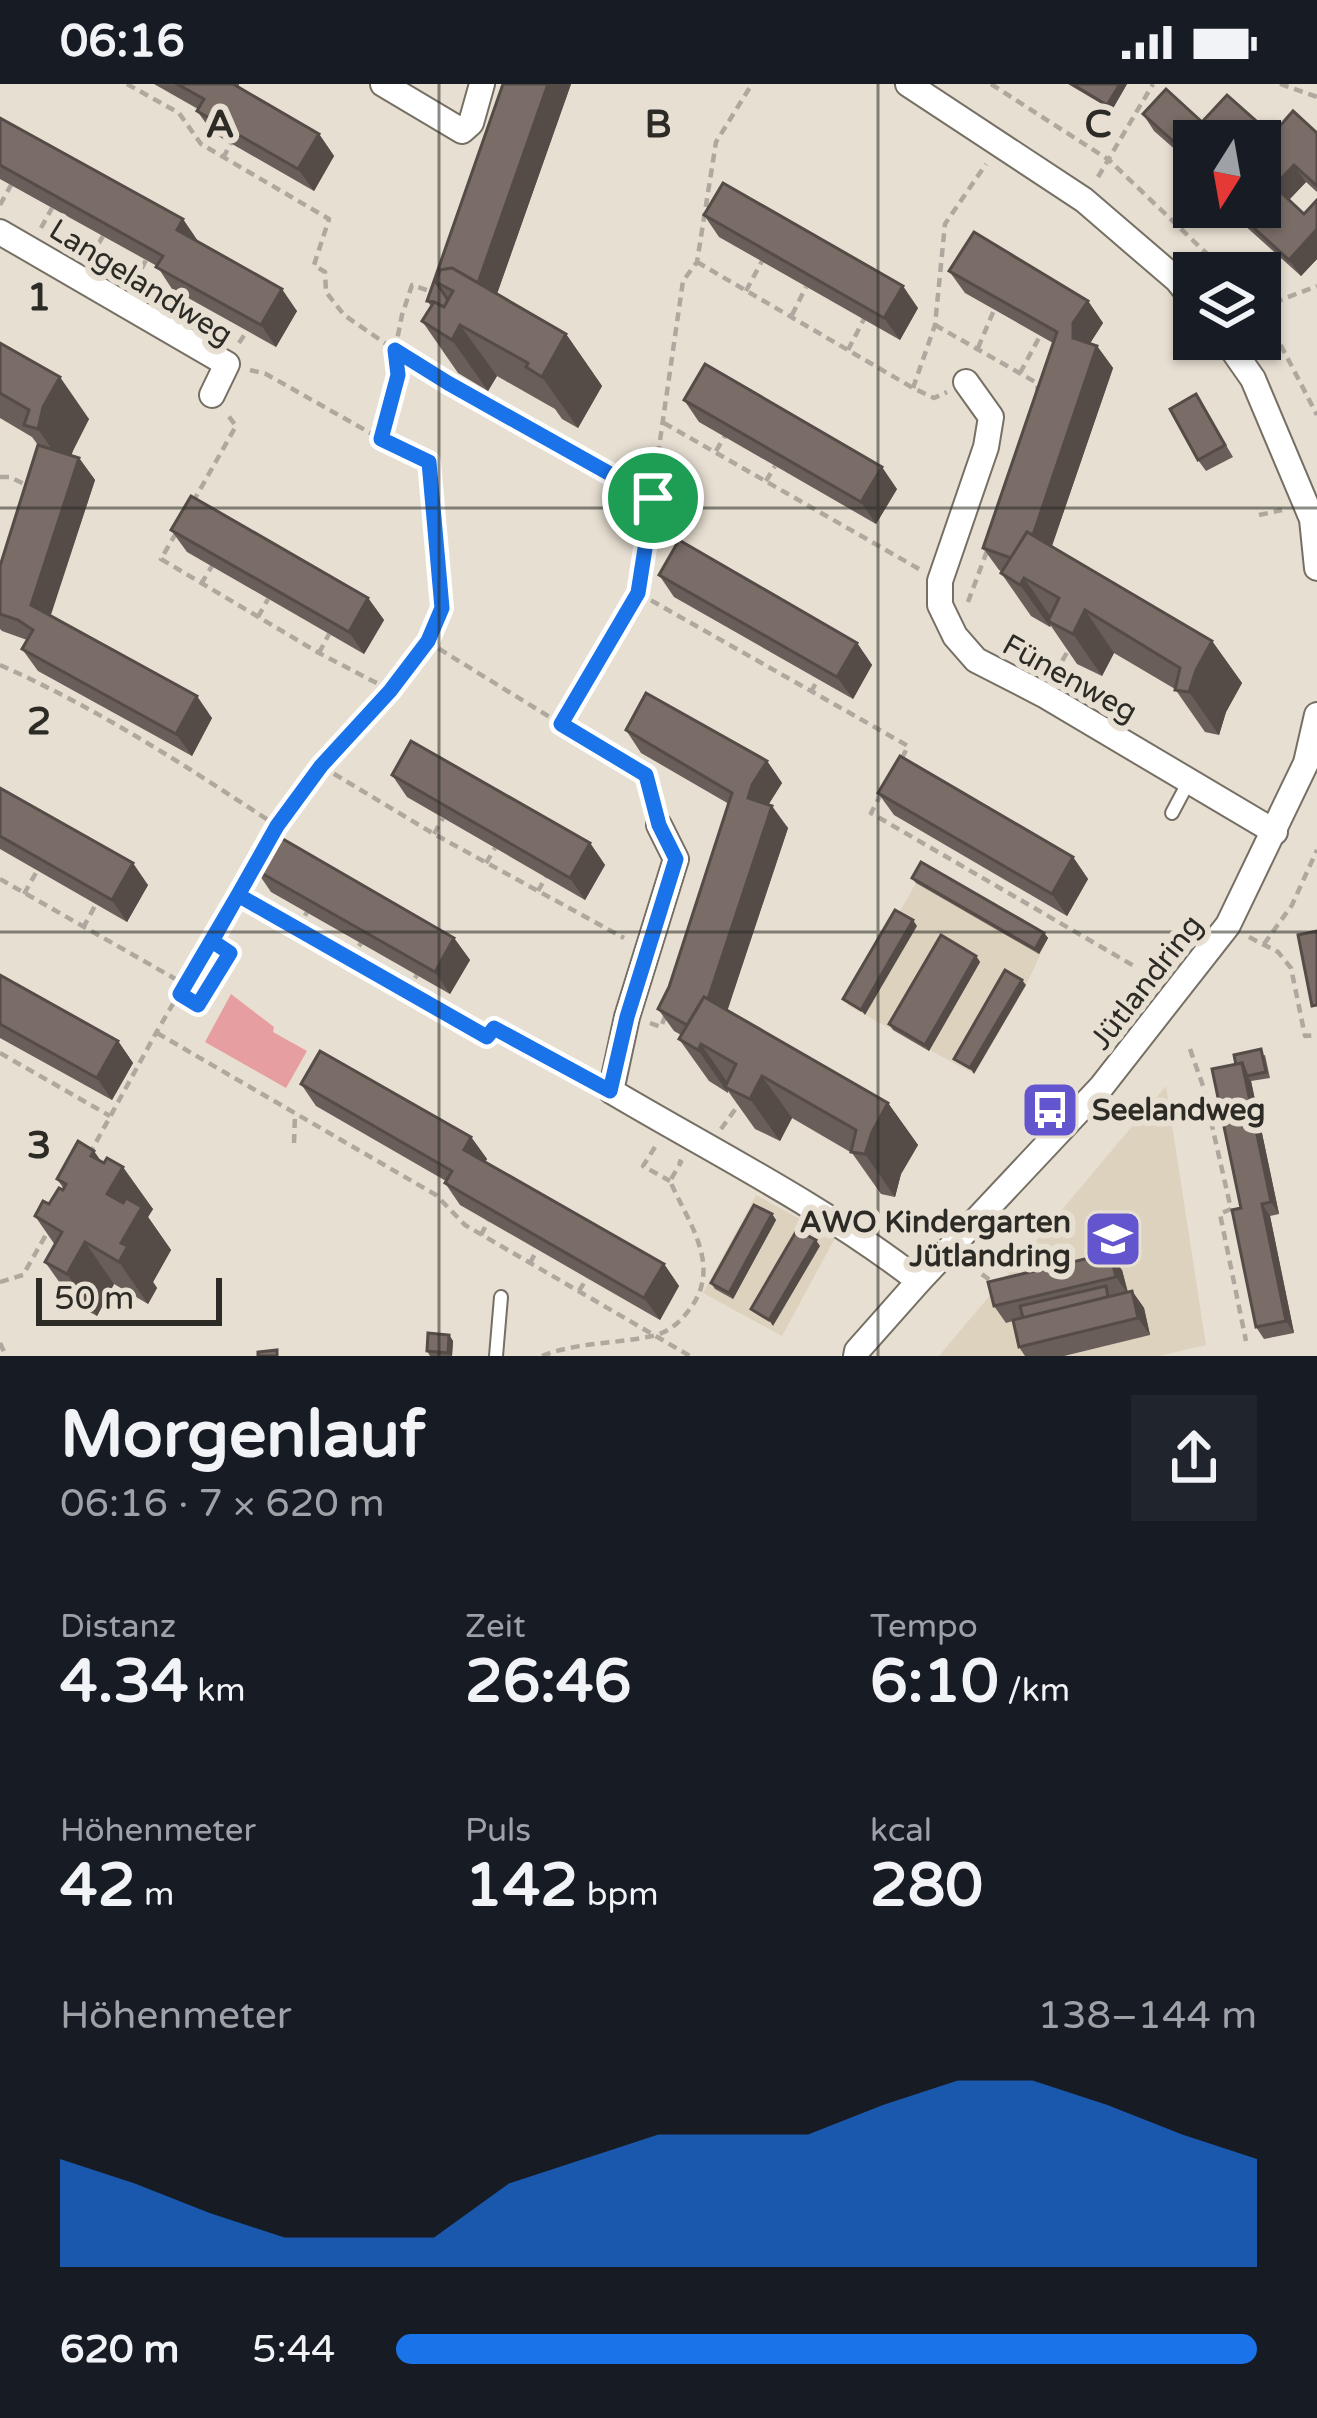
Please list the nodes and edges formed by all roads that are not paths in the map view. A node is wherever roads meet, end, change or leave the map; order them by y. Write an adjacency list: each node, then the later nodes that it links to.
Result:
1 (383, 84): 2 (street)
2 (482, 84)
3 (908, 84): 5 (street)
4 (0, 232): 8 (street, Langelandweg)
5 (1173, 277)
6 (1240, 360): 9 (street)
7 (966, 382): 12 (street, Fünenweg)
8 (212, 395)
9 (1314, 518): 10 (street)
10 (1317, 568)
11 (1317, 715): 15 (street, Jütlandring)
12 (1189, 782): 13 (lane); 15 (street, Fünenweg)
13 (1172, 813)
14 (659, 825): 17 (street)
15 (1275, 832): 18 (street, Jütlandring)
16 (494, 1028): 17 (lane)
17 (610, 1091): 18 (street)
18 (919, 1281): 20 (street, Jütlandring)
19 (501, 1297): 21 (lane)
20 (851, 1354)
21 (496, 1356)

